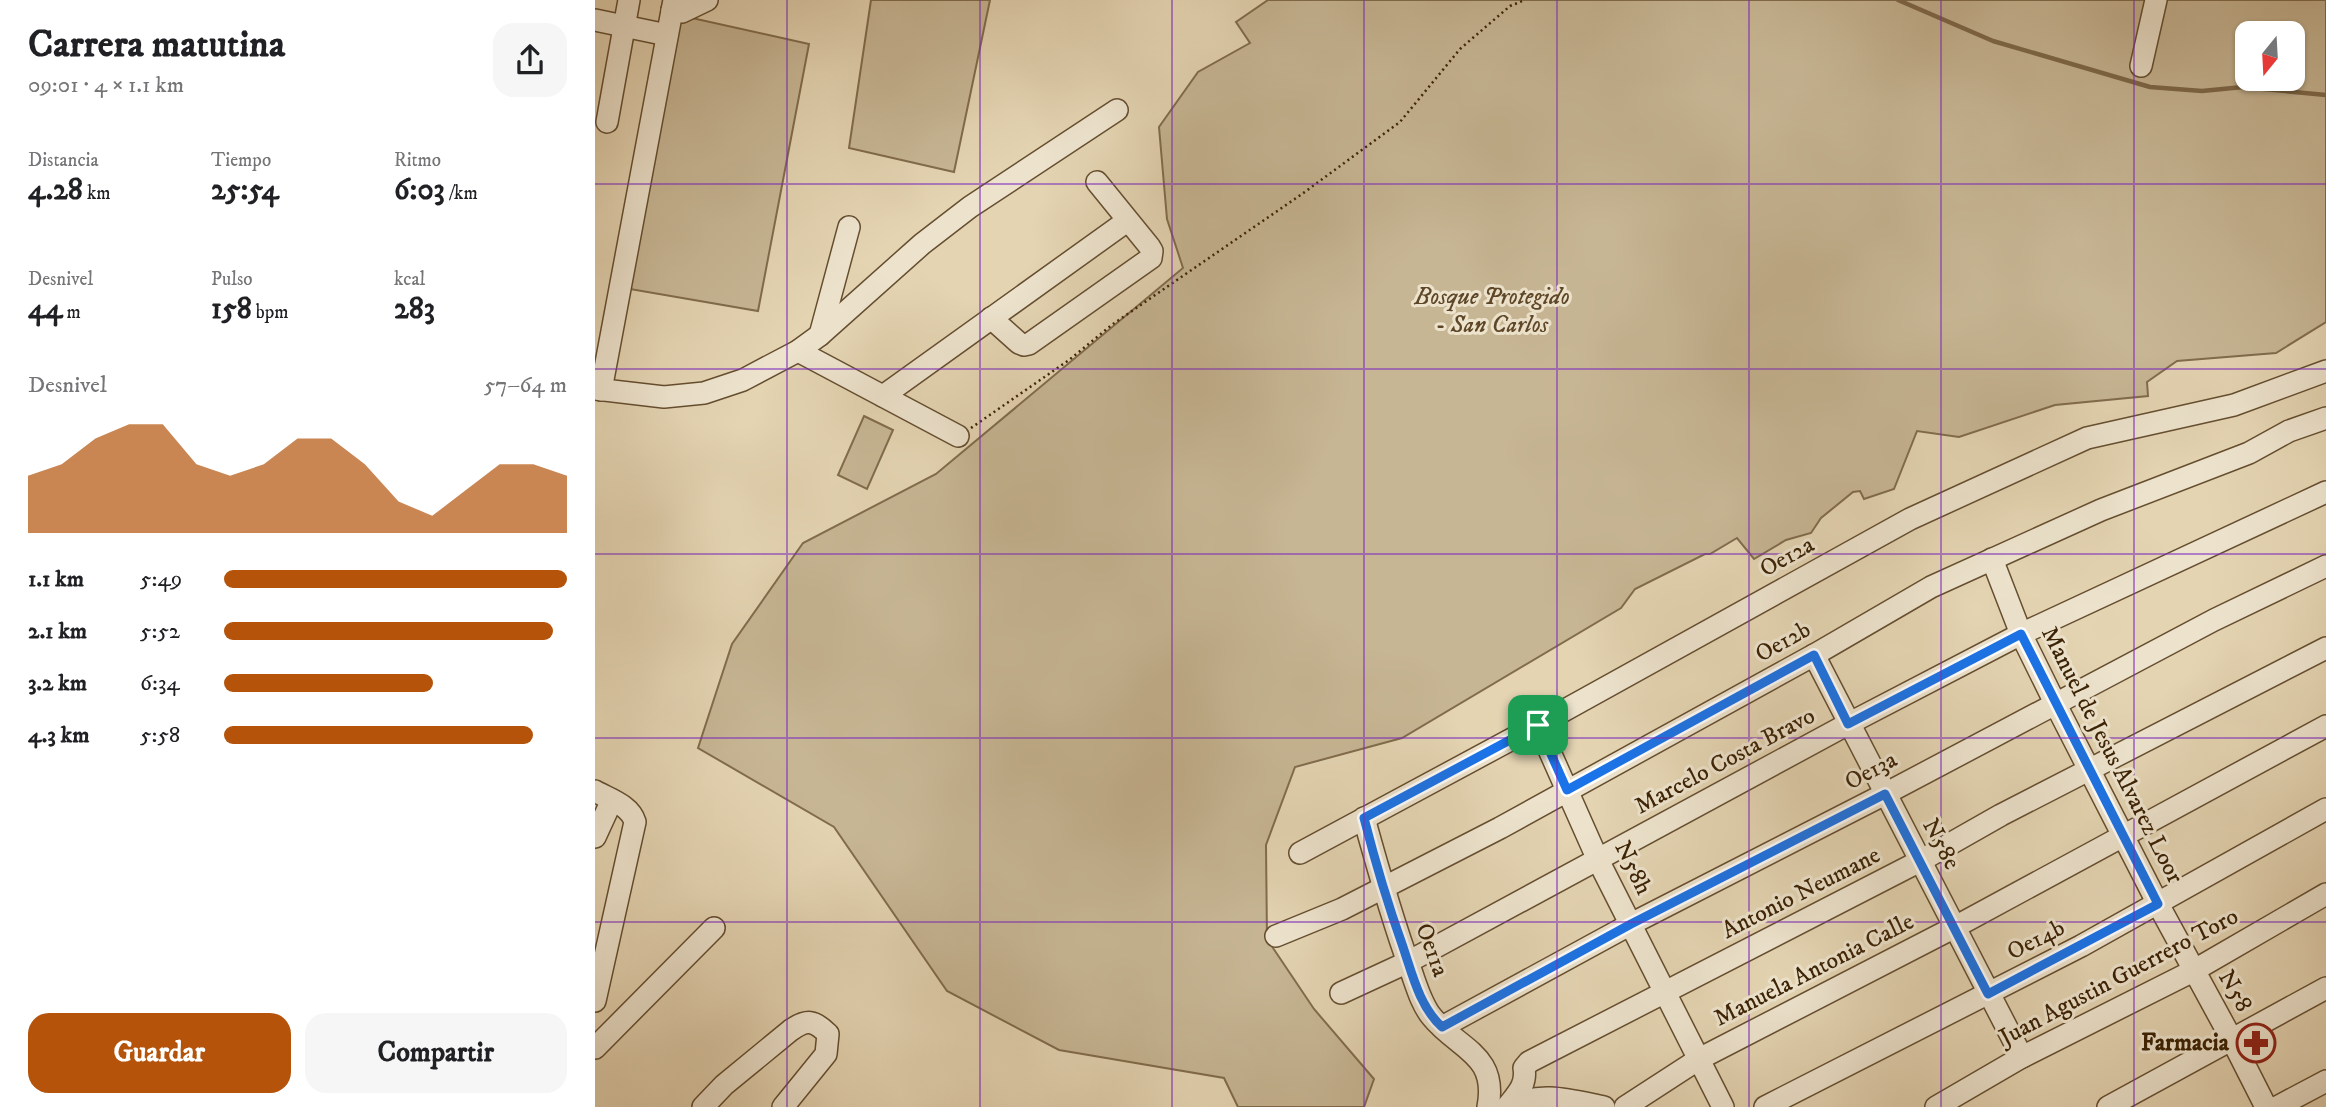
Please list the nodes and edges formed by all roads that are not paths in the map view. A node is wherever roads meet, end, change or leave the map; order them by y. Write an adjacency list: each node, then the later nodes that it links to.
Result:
1 (629, 0): 6 (street)
2 (706, 0): 4 (street)
3 (2156, 0): 8 (street)
4 (673, 5): 7 (street)
5 (595, 20): 6 (street)
6 (623, 26): 7 (street); 10 (street)
7 (667, 35): 18 (street)
8 (2141, 66)
9 (1117, 110): 15 (street)
10 (607, 122)
11 (1097, 182): 12 (street)
12 (1127, 220): 14 (street); 14 (street)
13 (849, 227): 15 (street)
14 (991, 318): 19 (street)
15 (820, 335): 16 (street)
16 (799, 351): 18 (street); 19 (street)
17 (2326, 371): 30 (street, Oe12a)
18 (598, 389)
19 (883, 396): 21 (street)
20 (2326, 418): 23 (street, Oe12b)
21 (958, 436)
22 (2326, 492): 25 (street, Marcelo Costa Bravo)
23 (1993, 559): 25 (street, Manuel de Jesus Alvarez Loor); 27 (street, Oe12b)
24 (2326, 566): 28 (street, Oe13a)
25 (2021, 634): 28 (street, Manuel de Jesus Alvarez Loor); 29 (street, Marcelo Costa Bravo)
26 (2326, 648): 32 (street, Antonio Neumane)
27 (1814, 655): 29 (street, N58e); 33 (street, Oe12b)
28 (2055, 704): 32 (street, Manuel de Jesus Alvarez Loor); 34 (street, Oe13a)
29 (1848, 724): 34 (street, N58e); 41 (street, Marcelo Costa Bravo)
30 (1538, 725): 33 (street, N58h); 37 (street, Oe12a)
31 (2326, 726): 38 (street, Manuela Antonia Calle)
32 (2090, 771): 38 (street, Manuel de Jesus Alvarez Loor); 42 (street, Antonio Neumane)
33 (1567, 790): 41 (street, N58h); 43 (street, Oe12b)
34 (1885, 794): 42 (street, N58e); 46 (street, Oe13a)
35 (603, 796): 39 (street); 56 (street)
36 (2326, 809): 45 (street, Oe14b)
37 (1364, 818): 40 (street, Oe12a); 43 (street, Oe11a)
38 (2125, 836): 45 (street, Manuel de Jesus Alvarez Loor); 47 (street, Manuela Antonia Calle)
39 (595, 837)
40 (1300, 853)
41 (1598, 860): 46 (street, N58h); 50 (street, Marcelo Costa Bravo)
42 (1920, 861): 47 (street, N58e); 53 (street, Antonio Neumane)
43 (1383, 890): 49 (street, Oe12b); 50 (street, Oe11a)
44 (2326, 894): 51 (street, Juan Agustin Guerrero Toro)
45 (2158, 904): 51 (street, Manuel de Jesus Alvarez Loor); 55 (street, Oe14b)
46 (1631, 924): 53 (street, N58h); 57 (street, Oe13a)
47 (1955, 927): 55 (street, N58e); 61 (street, Manuela Antonia Calle)
48 (714, 928): 59 (street)
49 (1276, 936)
50 (1408, 962): 54 (street, Marcelo Costa Bravo); 57 (street, Oe11a)
51 (2193, 971): 58 (street, N58); 60 (street, Juan Agustin Guerrero Toro)
52 (2326, 988): 58 (street)
53 (1665, 991): 61 (street, N58h); 66 (street, Antonio Neumane)
54 (1341, 993)
55 (1988, 994): 60 (street, N58e); 70 (street, Oe14b)
56 (595, 1001)
57 (1442, 1027): 65 (street, Oe11a)
58 (2231, 1038): 72 (street); 73 (street)
59 (595, 1048)
60 (2021, 1058): 71 (street, Juan Agustin Guerrero Toro)
61 (1699, 1059): 68 (street, Manuela Antonia Calle); 69 (street, N58h)
62 (2326, 1081): 74 (street)
63 (703, 1107): 64 (street)
64 (783, 1107)
65 (1488, 1107)
66 (1509, 1107): 67 (street)
67 (1604, 1107)
68 (1625, 1107)
69 (1723, 1107)
70 (1765, 1107)
71 (1936, 1107)
72 (2108, 1107)
73 (2266, 1107)
74 (2277, 1107)

